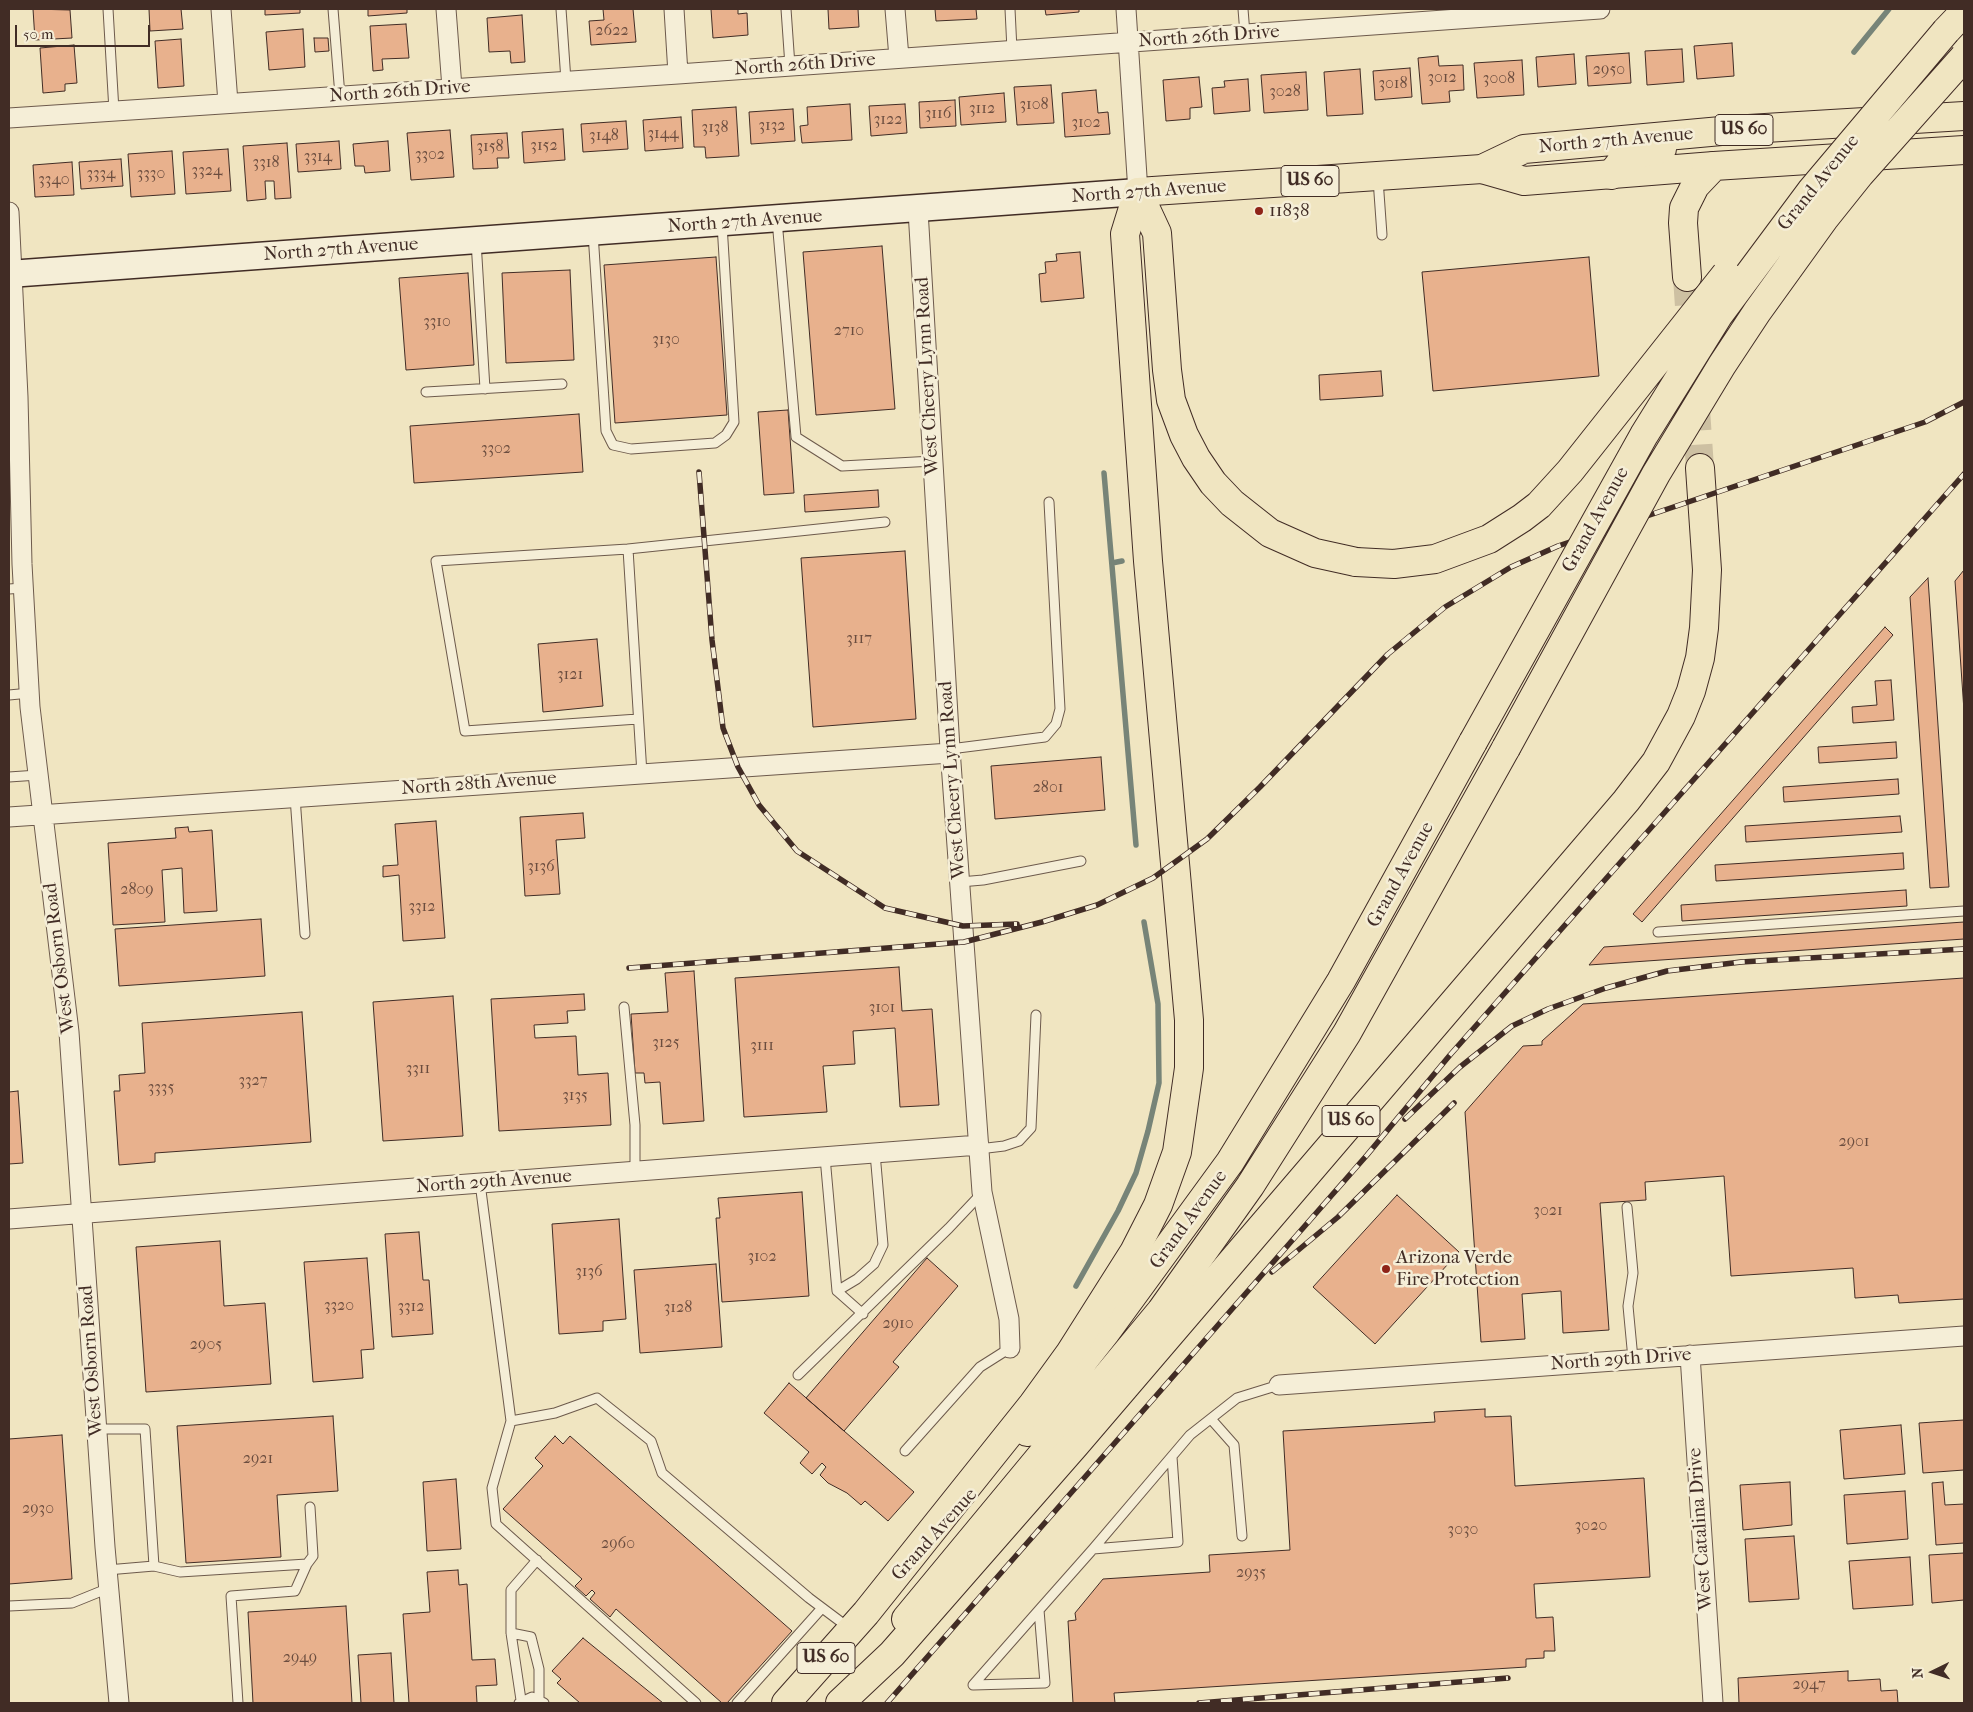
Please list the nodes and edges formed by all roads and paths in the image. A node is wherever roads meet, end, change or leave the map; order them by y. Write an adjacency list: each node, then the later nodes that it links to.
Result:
1 (108, 9): 27 (lane)
2 (221, 9): 26 (street)
3 (333, 9): 25 (lane)
4 (446, 9): 24 (street)
5 (561, 9): 23 (lane)
6 (674, 9): 22 (street)
7 (786, 9): 21 (lane)
8 (895, 9): 20 (street)
9 (1010, 9): 18 (lane)
10 (1126, 9): 17 (street)
11 (1243, 9): 16 (lane)
12 (1588, 9): 13 (street, North 26th Drive)
13 (1469, 13): 14 (street, North 26th Drive)
14 (1359, 18): 16 (street, North 26th Drive)
15 (1955, 21): 36 (main road, bridge); 106 (main road, Grand Avenue, bridge)
16 (1245, 34): 17 (street, North 26th Drive)
17 (1128, 42): 18 (street, North 26th Drive); 36 (street)
18 (1012, 50): 20 (street, North 26th Drive)
19 (1964, 57): 115 (main road, Grand Avenue, bridge)
20 (899, 58): 21 (street, North 26th Drive)
21 (790, 66): 22 (street, North 26th Drive)
22 (678, 74): 23 (street, North 26th Drive)
23 (566, 81): 24 (street, North 26th Drive)
24 (452, 88): 25 (street, North 26th Drive)
25 (340, 96): 26 (street, North 26th Drive)
26 (228, 103): 27 (street, North 26th Drive)
27 (114, 111): 29 (street, North 26th Drive)
28 (1964, 116): 30 (main road, North 27th Avenue / US 60)
29 (9, 118)
30 (1732, 130): 33 (main road, North 27th Avenue / US 60); 34 (main road)
31 (1964, 150): 32 (main road, North 27th Avenue / US 60)
32 (1714, 166): 34 (main road, North 27th Avenue); 45 (main road, US 60)
33 (1482, 169): 34 (main road, North 27th Avenue); 35 (main road, North 27th Avenue / US 60)
34 (1611, 175)
35 (1378, 176): 36 (main road, North 27th Avenue / US 60); 42 (lane)
36 (1138, 192): 37 (main road, North 27th Avenue); 106 (main road, US 60)
37 (918, 210): 39 (main road, North 27th Avenue); 51 (street, West Cheery Lynn Road)
38 (9, 212): 44 (street, West Osborn Road)
39 (777, 220): 40 (main road, North 27th Avenue); 51 (lane)
40 (722, 224): 41 (main road, North 27th Avenue); 41 (lane)
41 (593, 233): 43 (main road, North 27th Avenue)
42 (1382, 235)
43 (476, 241): 44 (main road, North 27th Avenue); 48 (lane)
44 (11, 274): 46 (street, West Osborn Road)
45 (1687, 277)
46 (12, 345): 50 (street, West Osborn Road)
47 (562, 384): 48 (lane)
48 (486, 389): 49 (lane)
49 (426, 392)
50 (14, 428): 56 (street, West Osborn Road)
51 (933, 461): 60 (street, West Cheery Lynn Road)
52 (1700, 468): 115 (main road, US 60)
53 (1049, 502): 60 (lane)
54 (885, 522): 55 (lane)
55 (628, 549): 59 (lane); 59 (lane)
56 (16, 589): 57 (street, West Osborn Road)
57 (30, 693): 58 (lane); 62 (street, West Osborn Road)
58 (9, 695)
59 (638, 720): 61 (lane)
60 (950, 750): 61 (street, North 28th Avenue); 68 (street, West Cheery Lynn Road)
61 (642, 774): 64 (street, North 28th Avenue)
62 (38, 775): 63 (lane); 65 (street, West Osborn Road)
63 (9, 777)
64 (295, 797): 65 (street, North 28th Avenue); 71 (lane)
65 (42, 814): 66 (street, North 28th Avenue); 81 (street, West Osborn Road)
66 (9, 817)
67 (1080, 861): 68 (lane)
68 (960, 882): 74 (street, West Cheery Lynn Road)
69 (1964, 911): 70 (lane)
70 (1658, 932)
71 (304, 934)
72 (624, 1007): 77 (lane)
73 (1036, 1015): 74 (lane)
74 (979, 1147): 75 (street, North 29th Avenue); 79 (street, West Cheery Lynn Road)
75 (875, 1153): 76 (street, North 29th Avenue); 83 (lane)
76 (825, 1157): 77 (street, North 29th Avenue); 83 (lane)
77 (635, 1171): 78 (street, North 29th Avenue)
78 (480, 1183): 81 (street, North 29th Avenue); 92 (lane)
79 (982, 1192): 84 (lane); 86 (street, West Cheery Lynn Road)
80 (1627, 1207): 88 (lane)
81 (82, 1214): 82 (street, North 29th Avenue); 93 (street, West Osborn Road)
82 (9, 1219)
83 (837, 1291): 84 (lane)
84 (863, 1314): 89 (lane)
85 (1964, 1336): 87 (street, North 29th Drive)
86 (1010, 1348): 94 (lane)
87 (1690, 1355): 88 (street, North 29th Drive); 116 (street, West Catalina Drive)
88 (1633, 1359): 90 (street, North 29th Drive)
89 (798, 1375)
90 (1279, 1385): 91 (lane)
91 (1211, 1419): 95 (lane); 97 (lane)
92 (511, 1420): 99 (lane); 104 (lane)
93 (97, 1429): 101 (lane); 102 (street, West Osborn Road)
94 (905, 1451)
95 (1172, 1457): 98 (lane); 98 (lane)
96 (310, 1507): 100 (lane)
97 (1242, 1536)
98 (1093, 1549): 105 (lane)
99 (537, 1560): 107 (lane); 112 (lane)
100 (307, 1564): 101 (lane); 111 (lane)
101 (154, 1566): 102 (lane)
102 (108, 1579): 103 (lane); 110 (street, West Osborn Road)
103 (9, 1606)
104 (822, 1608): 106 (lane); 113 (lane)
105 (1039, 1610): 105 (lane)
106 (858, 1621): 114 (main road, Grand Avenue / US 60)
107 (511, 1633): 108 (lane); 109 (lane)
108 (541, 1701): 109 (lane)
109 (520, 1702)
110 (119, 1703)
111 (238, 1703)
112 (696, 1703)
113 (737, 1703)
114 (786, 1703)
115 (839, 1703)
116 (1713, 1703)

